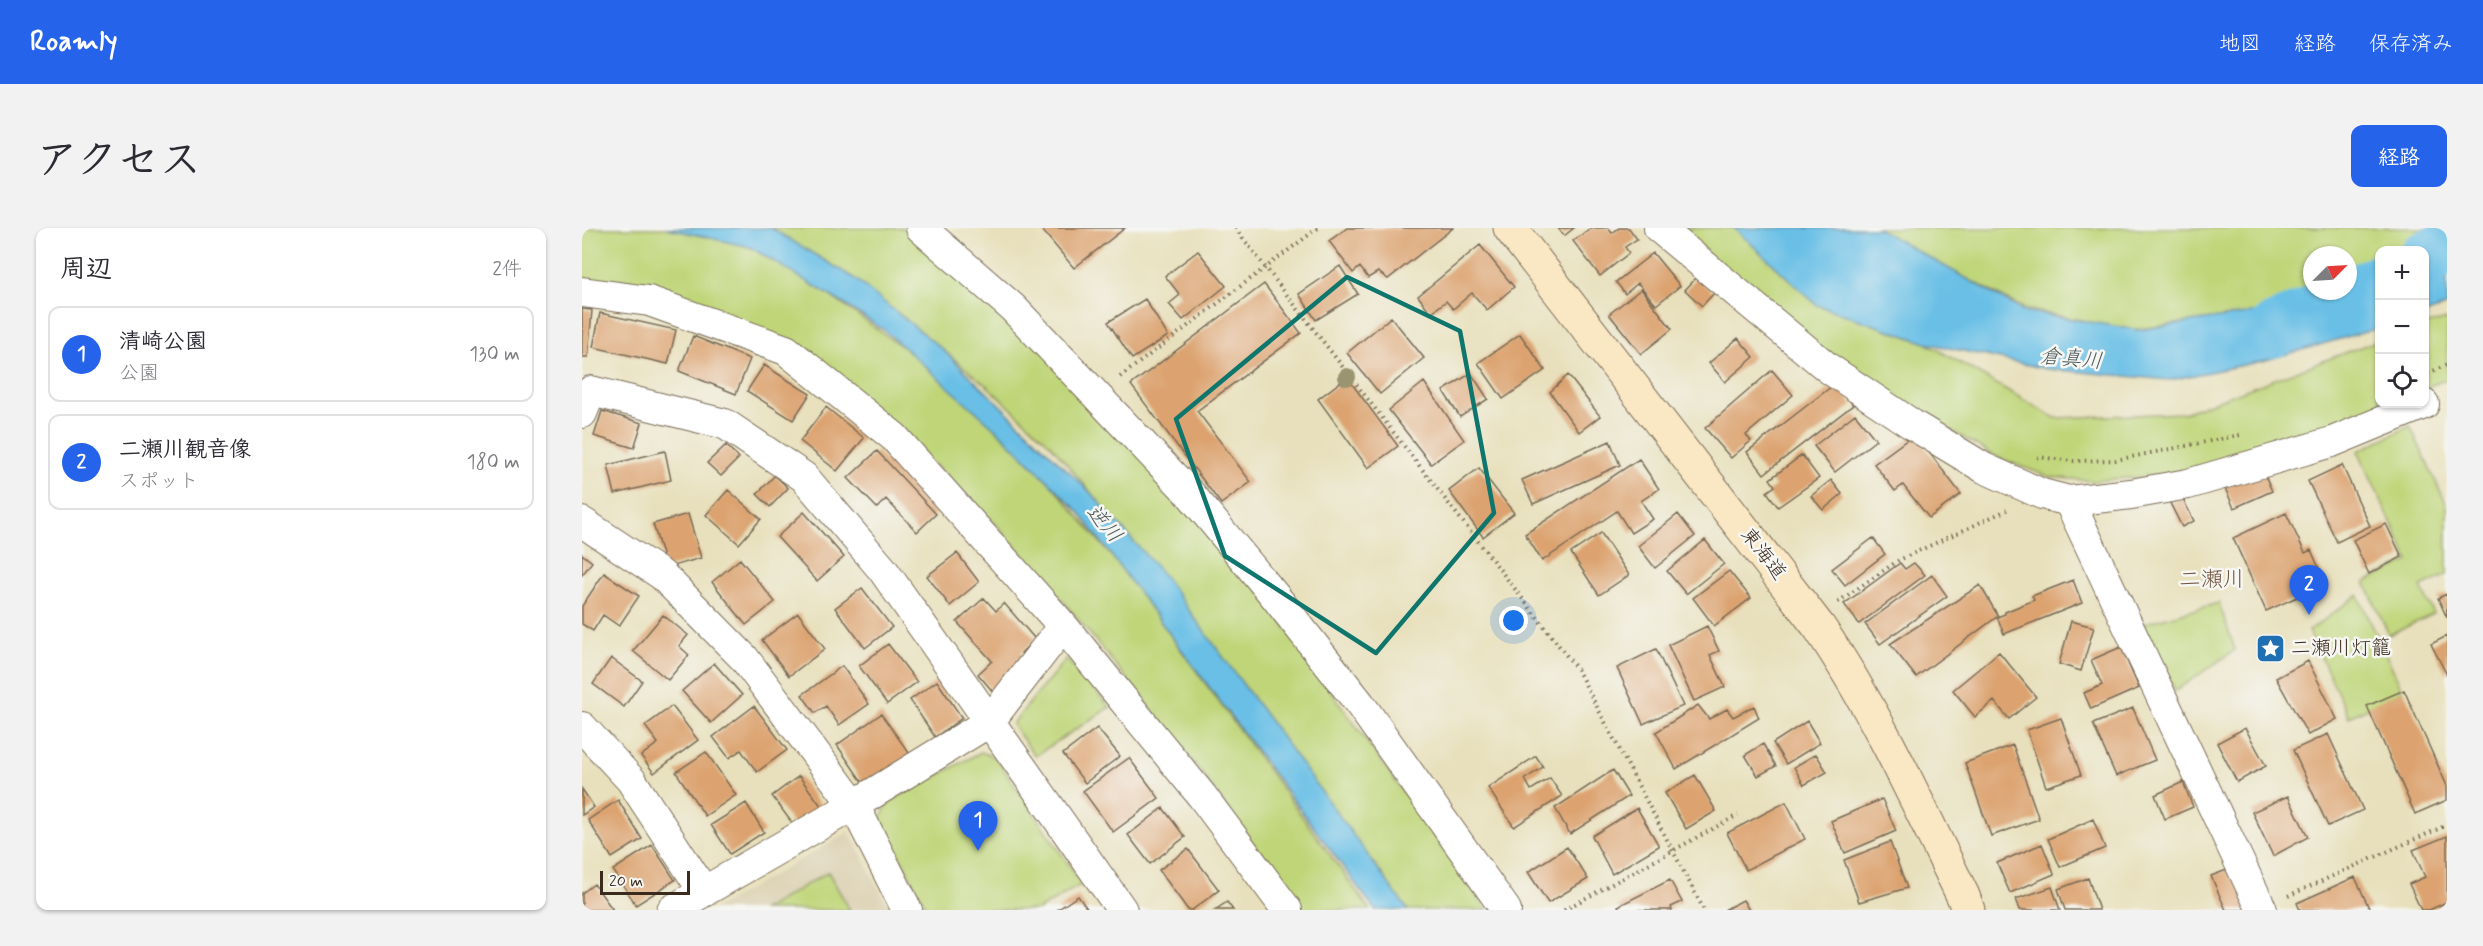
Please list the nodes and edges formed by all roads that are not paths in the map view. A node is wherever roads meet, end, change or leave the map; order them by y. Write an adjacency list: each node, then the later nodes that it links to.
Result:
1 (921, 228): 21 (street)
2 (1510, 228): 22 (main road, 東海道)
3 (1659, 228): 9 (street)
4 (582, 292): 11 (street)
5 (2447, 394): 6 (street)
6 (2429, 401)
7 (2412, 408): 9 (street)
8 (582, 414): 12 (street)
9 (2056, 497): 16 (street)
10 (582, 522): 14 (street)
11 (1063, 626): 12 (street); 20 (street)
12 (989, 722): 14 (street); 19 (street)
13 (582, 727): 15 (street)
14 (854, 805): 15 (street); 18 (street)
15 (704, 892): 17 (street)
16 (2261, 909)
17 (672, 910)
18 (907, 910)
19 (1122, 910)
20 (1287, 910)
21 (1506, 910)
22 (1968, 910)

